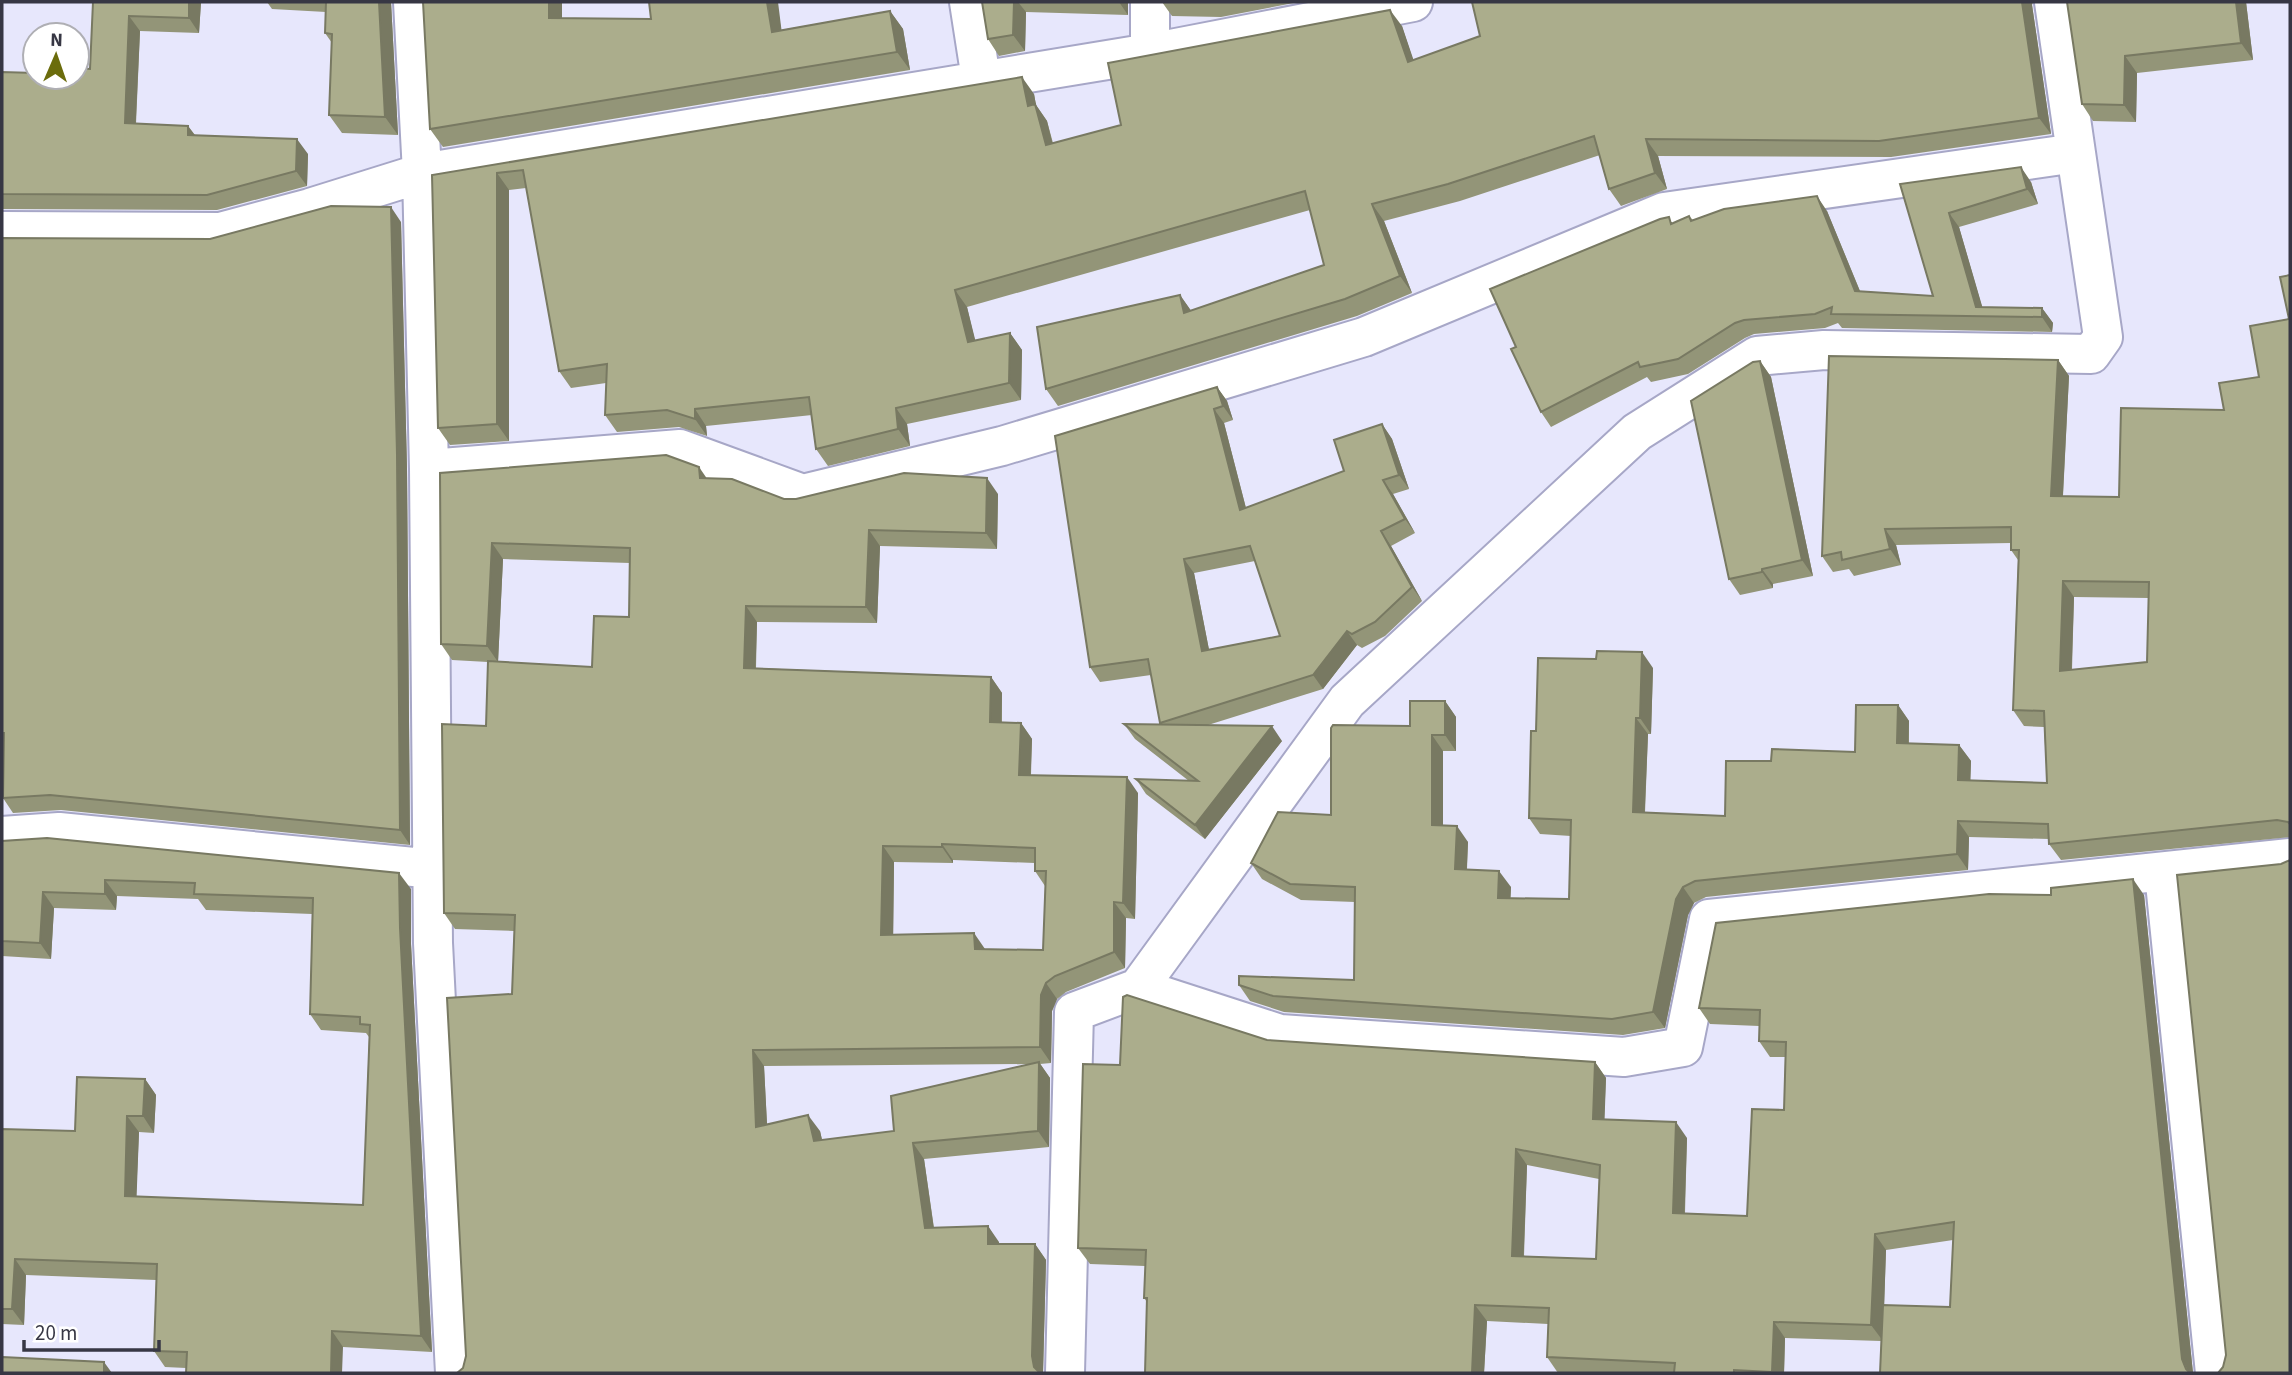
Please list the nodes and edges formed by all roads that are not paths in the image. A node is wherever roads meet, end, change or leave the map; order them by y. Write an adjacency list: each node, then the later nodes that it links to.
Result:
1 (413, 2): 9 (street)
2 (969, 2): 7 (street)
3 (1150, 2): 6 (street)
4 (1413, 2): 6 (street)
5 (2054, 2): 8 (street)
6 (1150, 53): 7 (street)
7 (981, 79): 9 (street)
8 (2076, 153): 11 (street); 16 (street)
9 (422, 173): 10 (street); 11 (street)
10 (2, 230)
11 (429, 469): 14 (street)
12 (2, 836): 14 (street)
13 (2290, 858): 15 (street)
14 (434, 869): 17 (street)
15 (2164, 873): 16 (street); 19 (street)
16 (1138, 988): 18 (street)
17 (455, 1373)
18 (1065, 1373)
19 (2216, 1373)

